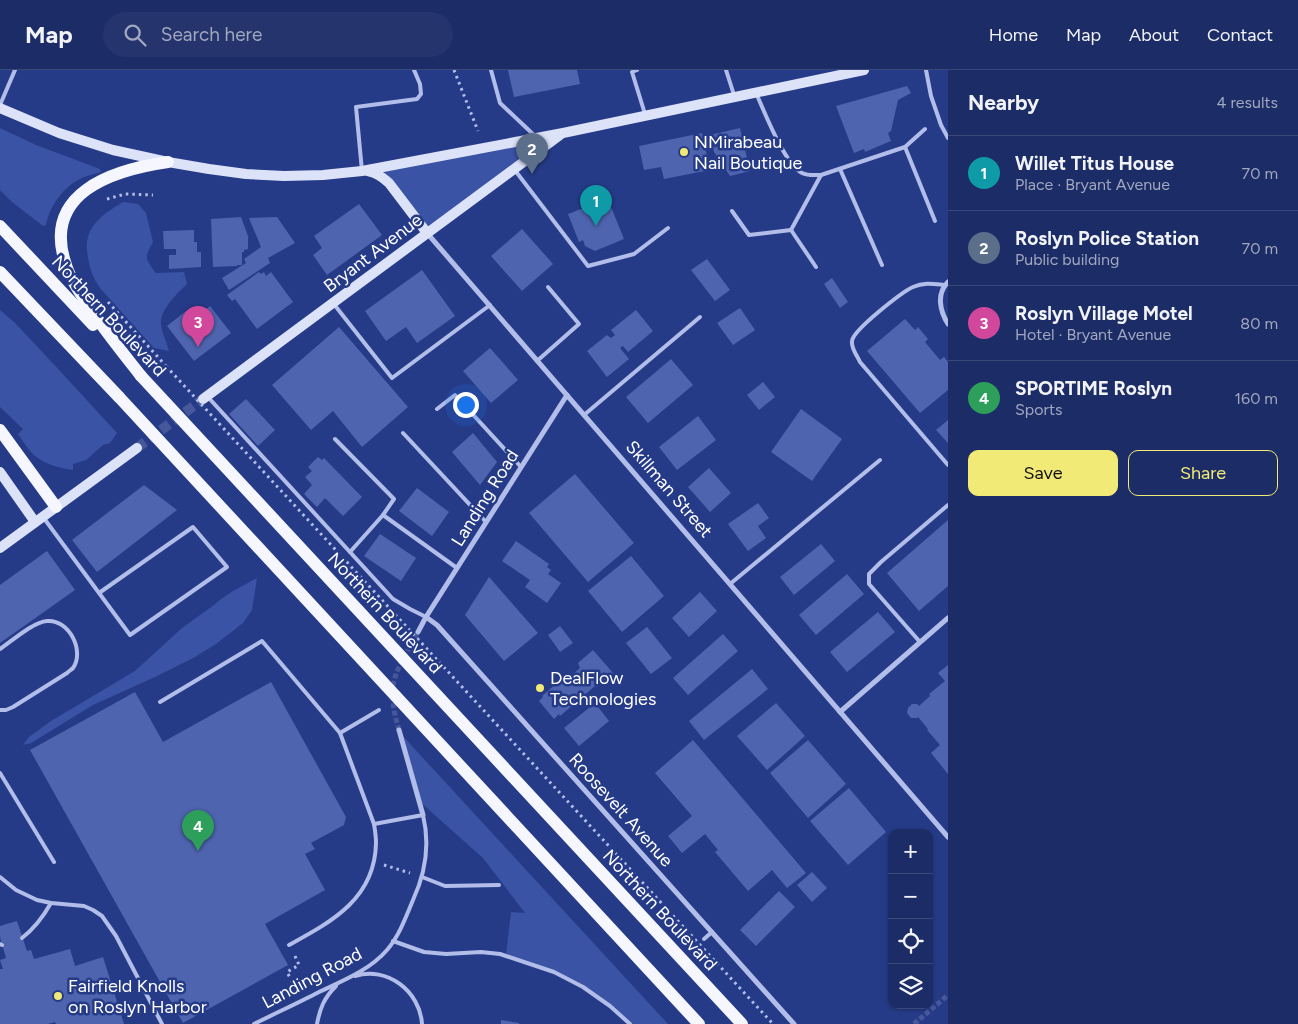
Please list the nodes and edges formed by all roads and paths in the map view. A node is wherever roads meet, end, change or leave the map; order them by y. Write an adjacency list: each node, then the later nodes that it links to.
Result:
1 (16, 70): 13 (lane)
2 (414, 70): 24 (lane)
3 (454, 70): 16 (path)
4 (491, 70): 18 (lane)
5 (637, 70): 9 (lane)
6 (726, 70): 12 (lane)
7 (864, 70): 10 (main road)
8 (926, 70): 19 (lane)
9 (631, 71): 14 (lane)
10 (852, 71): 11 (main road)
11 (756, 93): 12 (main road); 25 (lane)
12 (735, 97): 14 (main road)
13 (0, 107): 21 (main road)
14 (645, 115): 17 (main road)
15 (925, 128): 20 (lane)
16 (478, 131)
17 (563, 133): 18 (main road); 22 (main road, Bryant Avenue)
18 (537, 138): 24 (main road)
19 (948, 138)
20 (905, 147): 23 (lane); 29 (lane)
21 (168, 162): 24 (main road); 47 (main road)
22 (514, 169): 31 (lane); 33 (main road, Bryant Avenue)
23 (840, 169): 25 (lane); 34 (lane)
24 (362, 171): 33 (main road, Skillman Street)
25 (821, 175): 32 (lane)
26 (153, 195): 27 (path)
27 (103, 200)
28 (732, 211): 32 (lane)
29 (936, 221)
30 (0, 226): 47 (main road, Northern Boulevard)
31 (668, 228)
32 (791, 230): 35 (lane)
33 (427, 233): 42 (main road, Bryant Avenue); 43 (street, Skillman Street)
34 (882, 265)
35 (816, 267)
36 (0, 272): 39 (main road)
37 (0, 278): 39 (main road)
38 (946, 284): 45 (street); 57 (lane)
39 (14, 285): 103 (main road, bridge)
40 (548, 288): 46 (lane)
41 (104, 298): 105 (path, bridge)
42 (333, 303): 43 (lane); 49 (main road, Bryant Avenue)
43 (490, 305): 46 (street, Skillman Street)
44 (700, 317): 51 (lane)
45 (948, 324)
46 (537, 361): 48 (street, Skillman Street)
47 (141, 376): 104 (main road, Northern Boulevard, bridge)
48 (567, 395): 51 (street, Skillman Street); 58 (street, Landing Road)
49 (205, 398): 66 (lane)
50 (437, 409): 58 (lane)
51 (584, 414): 68 (street, Skillman Street)
52 (0, 430): 61 (main road)
53 (403, 434): 64 (lane)
54 (335, 439): 62 (lane)
55 (137, 448): 61 (main road)
56 (880, 460): 68 (lane)
57 (948, 465)
58 (521, 468): 64 (street, Landing Road)
59 (0, 472): 63 (main road)
60 (948, 505): 73 (lane)
61 (56, 507): 63 (main road)
62 (383, 515): 66 (lane); 67 (lane)
63 (39, 520): 65 (main road); 69 (lane)
64 (486, 522): 67 (street, Landing Road)
65 (0, 548)
66 (350, 552): 70 (lane)
67 (457, 568): 70 (street, Landing Road)
68 (730, 584): 78 (street, Skillman Street)
69 (99, 593): 69 (lane)
70 (426, 617): 72 (street, Landing Road); 91 (street, Roosevelt Avenue)
71 (948, 618): 73 (street)
72 (418, 632)
73 (920, 642): 78 (street)
74 (0, 649): 76 (lane)
75 (160, 702): 80 (lane)
76 (0, 710)
77 (379, 710): 80 (lane)
78 (840, 712): 84 (street, Skillman Street)
79 (399, 730): 82 (street, Landing Road)
80 (340, 733): 83 (lane)
81 (0, 773): 86 (lane)
82 (423, 815): 83 (lane); 87 (lane, Landing Road)
83 (374, 824): 85 (lane)
84 (948, 837)
85 (374, 861): 87 (path); 95 (lane)
86 (54, 862)
87 (422, 876): 89 (lane); 94 (lane, Landing Road)
88 (0, 877): 90 (lane)
89 (499, 885)
90 (51, 903): 92 (lane); 98 (lane)
91 (712, 932): 93 (lane); 106 (street, Roosevelt Avenue)
92 (22, 938)
93 (704, 939)
94 (393, 941): 96 (lane, Landing Road); 102 (lane)
95 (288, 945): 97 (path)
96 (347, 979): 97 (lane, Landing Road); 100 (lane); 101 (lane)
97 (302, 1001): 99 (lane, Landing Road)
98 (162, 1024)
99 (254, 1024)
100 (317, 1024)
101 (422, 1024)
102 (630, 1024)
103 (699, 1024)
104 (742, 1024)
105 (773, 1024)
106 (794, 1024)

